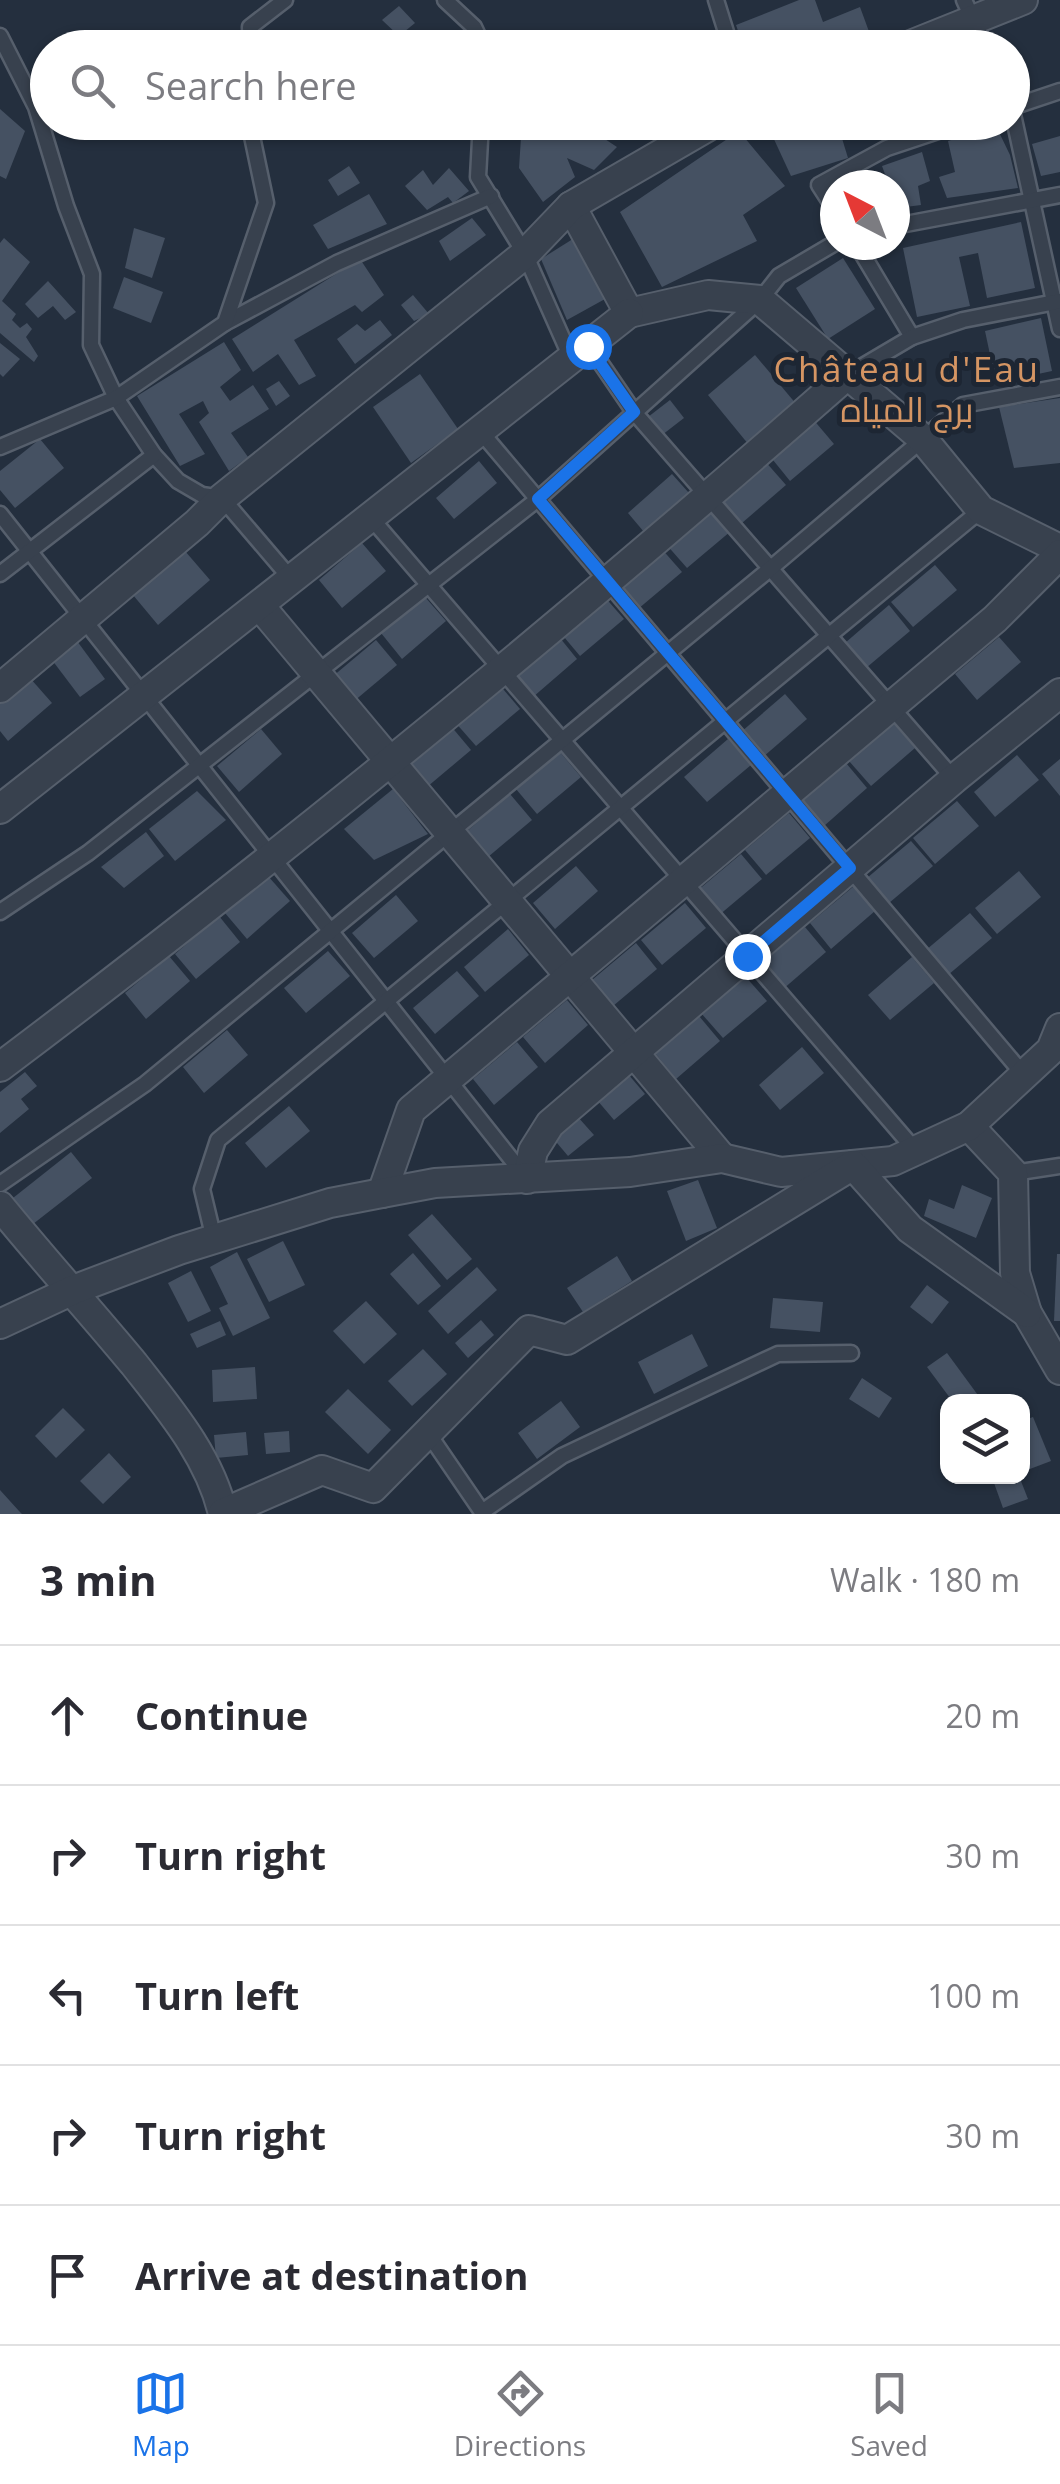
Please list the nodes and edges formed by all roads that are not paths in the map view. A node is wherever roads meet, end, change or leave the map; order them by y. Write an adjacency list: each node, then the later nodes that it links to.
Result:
1 (285, 0): 6 (lane)
2 (446, 0): 7 (lane)
3 (716, 0): 8 (lane)
4 (1023, 0): 5 (street)
5 (969, 11): 9 (street)
6 (250, 30)
7 (475, 30)
8 (725, 30)
9 (935, 30)
10 (0, 36): 12 (lane)
11 (1060, 91): 13 (lane)
12 (30, 95)
13 (1030, 102)
14 (46, 140): 38 (lane)
15 (253, 140): 32 (lane)
16 (480, 140): 22 (lane)
17 (685, 140): 24 (street)
18 (911, 140): 20 (lane)
19 (1019, 140): 23 (lane)
20 (848, 170)
21 (1060, 195): 23 (lane)
22 (490, 196): 27 (lane); 32 (lane)
23 (1032, 200): 25 (lane); 30 (lane)
24 (570, 206): 27 (street); 31 (street)
25 (910, 223)
26 (820, 252): 29 (lane)
27 (525, 254): 35 (lane); 45 (street)
28 (866, 260): 34 (lane)
29 (760, 300): 31 (street); 36 (street); 39 (lane)
30 (1057, 302): 33 (lane); 34 (lane)
31 (629, 313): 35 (street)
32 (225, 323): 38 (lane)
33 (1060, 329)
34 (912, 337): 36 (lane)
35 (580, 353): 39 (lane); 40 (street)
36 (846, 376): 41 (street); 44 (street)
37 (1060, 387): 41 (lane)
38 (116, 398): 42 (lane); 43 (lane)
39 (634, 412): 44 (lane); 46 (lane)
40 (481, 432): 46 (lane); 49 (street)
41 (922, 438): 47 (street); 52 (lane)
42 (0, 446)
43 (154, 454): 45 (lane); 50 (lane)
44 (708, 497): 52 (lane); 55 (street)
45 (222, 498): 54 (lane); 58 (street)
46 (538, 499): 55 (lane); 56 (lane)
47 (980, 510): 51 (street); 59 (lane)
48 (0, 514): 50 (lane)
49 (371, 518): 54 (street); 56 (lane)
50 (29, 551): 53 (lane); 58 (lane)
51 (1060, 552): 66 (street)
52 (771, 568): 59 (lane); 60 (lane)
53 (0, 574)
54 (292, 580): 57 (street)
55 (606, 581): 60 (lane); 61 (street)
56 (428, 584): 61 (lane); 62 (lane)
57 (260, 606): 62 (street); 65 (street)
58 (83, 619): 63 (street); 65 (lane)
59 (829, 635): 66 (lane); 67 (lane)
60 (668, 653): 67 (lane); 68 (lane)
61 (500, 669): 68 (lane); 69 (street)
62 (318, 675): 69 (street); 70 (lane)
63 (0, 688)
64 (1060, 692): 71 (street)
65 (144, 696): 70 (lane); 74 (street)
66 (891, 706): 71 (lane); 72 (street)
67 (725, 721): 72 (lane); 73 (lane)
68 (562, 740): 73 (lane); 75 (lane)
69 (389, 760): 75 (street); 76 (street)
70 (200, 766): 76 (lane); 80 (lane)
71 (954, 778): 77 (street)
72 (787, 794): 77 (lane); 78 (street)
73 (620, 808): 78 (lane); 79 (lane)
74 (0, 809)
75 (450, 833): 79 (street); 81 (lane)
76 (271, 856): 81 (lane); 87 (street)
77 (850, 868): 82 (street); 88 (lane)
78 (683, 881): 82 (lane); 83 (street)
79 (507, 901): 83 (street); 84 (lane)
80 (0, 912)
81 (331, 931): 84 (lane); 97 (lane)
82 (747, 956): 86 (street); 91 (lane)
83 (570, 976): 86 (street); 89 (street)
84 (386, 1001): 89 (lane); 100 (lane)
85 (1060, 1028): 88 (street)
86 (634, 1052): 92 (street); 96 (street)
87 (0, 1066)
88 (1024, 1075): 90 (street)
89 (448, 1079): 96 (lane); 98 (street)
90 (969, 1126): 91 (street); 95 (street)
91 (915, 1150): 93 (street)
92 (722, 1158): 93 (street); 96 (street)
93 (853, 1164): 102 (street); 106 (street)
94 (1060, 1166): 95 (lane)
95 (1013, 1174): 102 (street)
96 (527, 1178): 98 (street)
97 (0, 1184)
98 (382, 1193): 100 (street)
99 (0, 1206): 101 (street)
100 (214, 1239): 101 (street)
101 (73, 1290): 103 (street); 107 (street)
102 (1027, 1314): 105 (street)
103 (0, 1324)
104 (850, 1353): 108 (lane)
105 (1060, 1370)
106 (428, 1433): 107 (street); 108 (lane)
107 (223, 1513)
108 (479, 1513)

